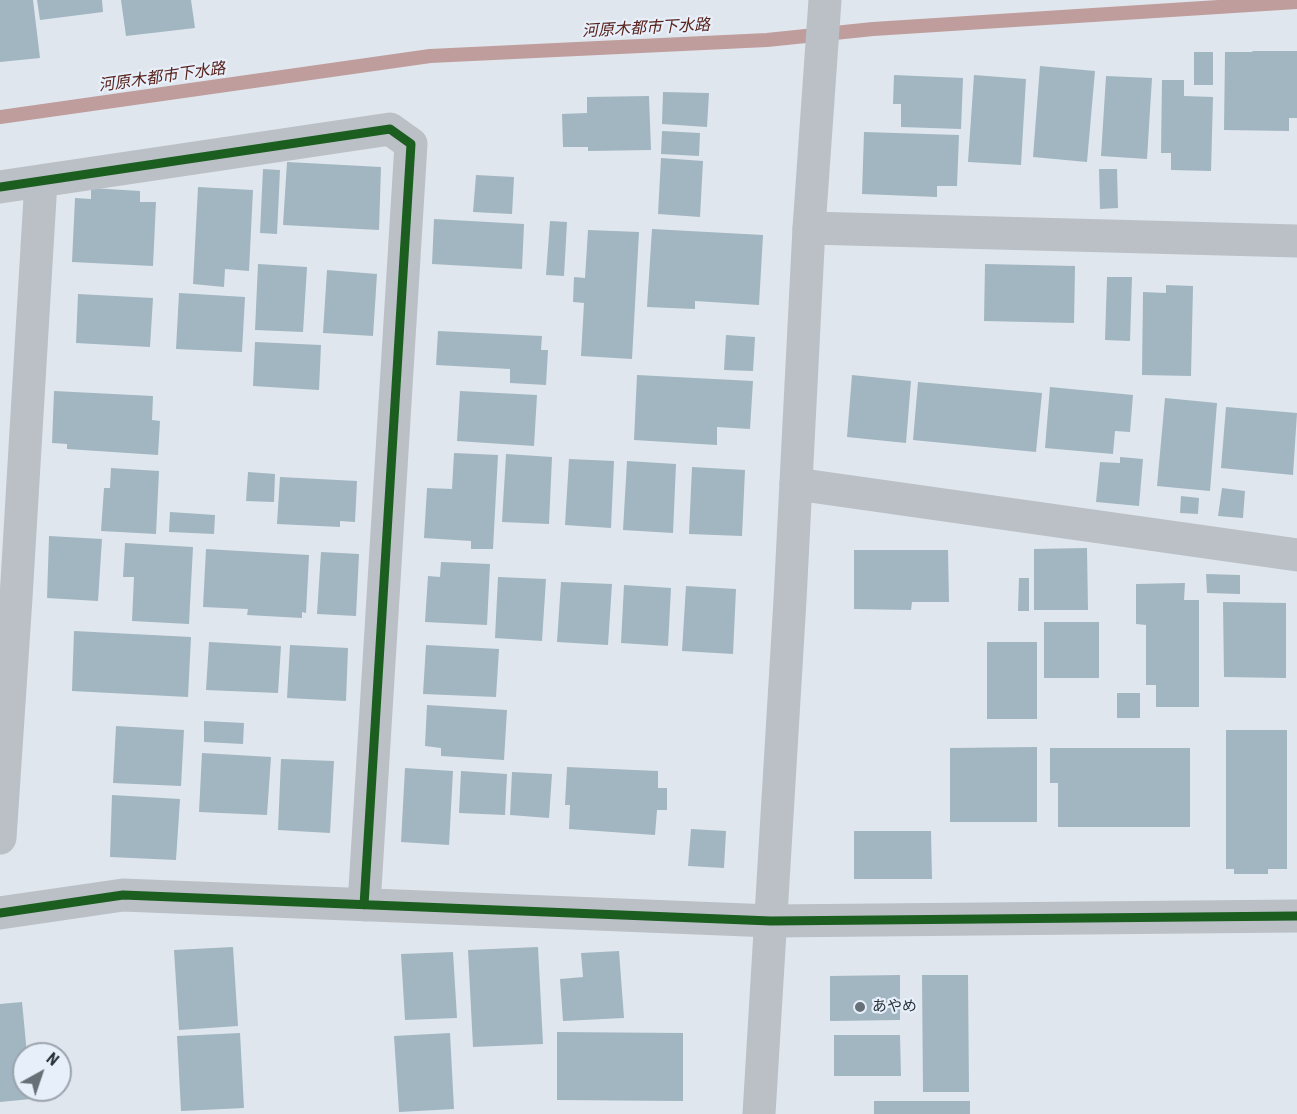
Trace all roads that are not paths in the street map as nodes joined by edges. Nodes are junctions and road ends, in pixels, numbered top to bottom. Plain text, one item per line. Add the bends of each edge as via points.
1 (825, 0) edge
2 (41, 182) junction
3 (0, 187) edge
4 (809, 228) junction
5 (1297, 241) edge
6 (796, 484) junction
7 (1297, 555) edge
8 (8, 598) edge
9 (0, 838) edge
10 (364, 904) junction
11 (0, 913) edge
12 (1297, 916) edge
13 (771, 921) junction
14 (759, 1114) edge

1 - 4 street
2 - 3 street
2 - 8 street
2 - 10 street via 390,129 411,144
4 - 5 street
4 - 6 street
6 - 7 street
6 - 13 street
8 - 9 street
10 - 11 street via 123,895
10 - 13 street
12 - 13 street
13 - 14 street

